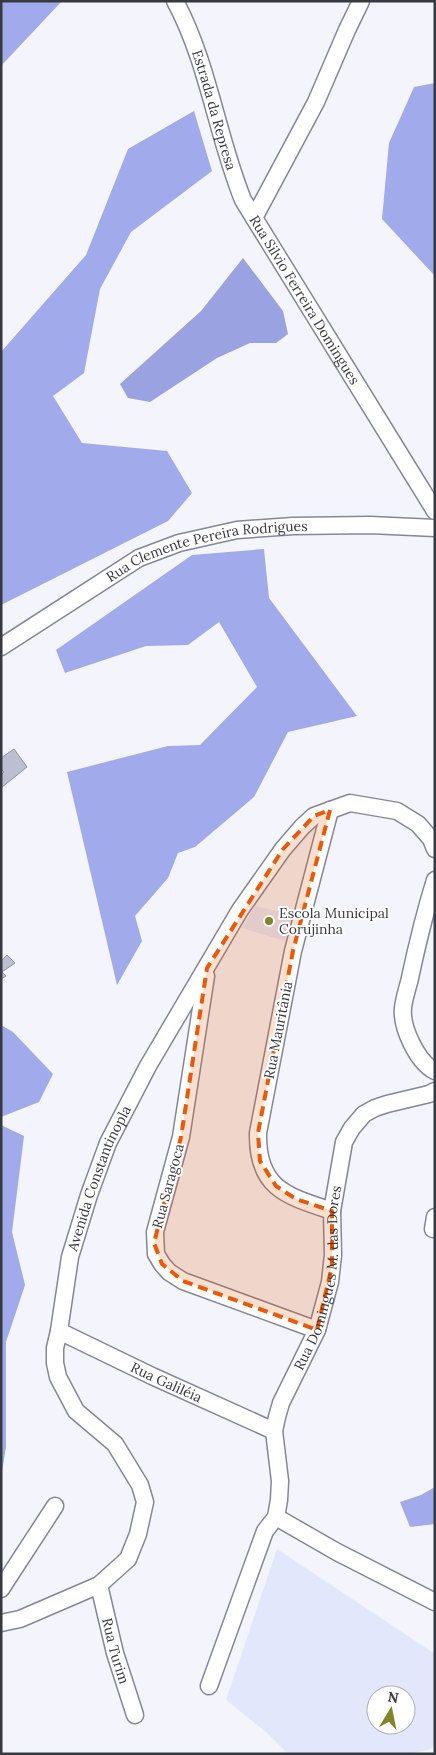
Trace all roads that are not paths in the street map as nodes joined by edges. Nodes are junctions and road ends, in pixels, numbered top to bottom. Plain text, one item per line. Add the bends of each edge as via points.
1 (175, 1) edge
2 (361, 1) edge
3 (254, 218) junction
4 (435, 511) edge
5 (435, 528) edge
6 (1, 647) edge
7 (330, 810) junction
8 (435, 848) edge
9 (435, 880) edge
10 (207, 968) junction
11 (435, 1071) edge
12 (435, 1091) edge
13 (332, 1211) junction
14 (317, 1330) junction
15 (59, 1332) junction
16 (274, 1430) junction
17 (55, 1506) dead end
18 (276, 1517) junction
19 (99, 1585) junction
20 (1, 1589) edge
21 (435, 1602) edge
22 (1, 1623) edge
23 (209, 1686) dead end
24 (135, 1715) dead end

1 - 3 street, Estrada da Represa via 199,59 231,171
2 - 3 street, Rua Silvio Ferreira Domingues via 316,102
3 - 4 street, Rua Silvio Ferreira Domingues
5 - 6 street, Rua Clemente Pereira Rodrigues via 293,526 237,530 179,543 139,558
7 - 8 street, Avenida Constantinopla via 350,803 397,811 418,824
7 - 10 street, Avenida Constantinopla via 314,816 283,849 240,910
7 - 13 street, Rua Mauritânia via 293,951 258,1133 258,1151 263,1168 276,1186 296,1199
9 - 11 street via 403,1008 405,1026 413,1046 424,1063
10 - 14 street, Rua Saragoca via 181,1137 155,1232 156,1254 169,1272 183,1281
10 - 15 street, Avenida Constantinopla via 148,1066 108,1143 70,1257
12 - 13 street, Rua Domingues M. das Dores via 364,1114 344,1142
13 - 14 street, Rua Domingues M. das Dores via 332,1266
14 - 16 street, Rua Domingues M. das Dores via 281,1403
15 - 16 street, Rua Galiléia
15 - 19 street, Avenida Constantinopla via 54,1348 62,1387 76,1411 115,1444 140,1485 145,1502 128,1559
16 - 18 street, Rua Domingues M. das Dores via 280,1481
17 - 20 street
18 - 21 street
18 - 23 street via 265,1532
19 - 22 street, Avenida Constantinopla via 20,1619
19 - 24 street, Rua Turim via 115,1653

